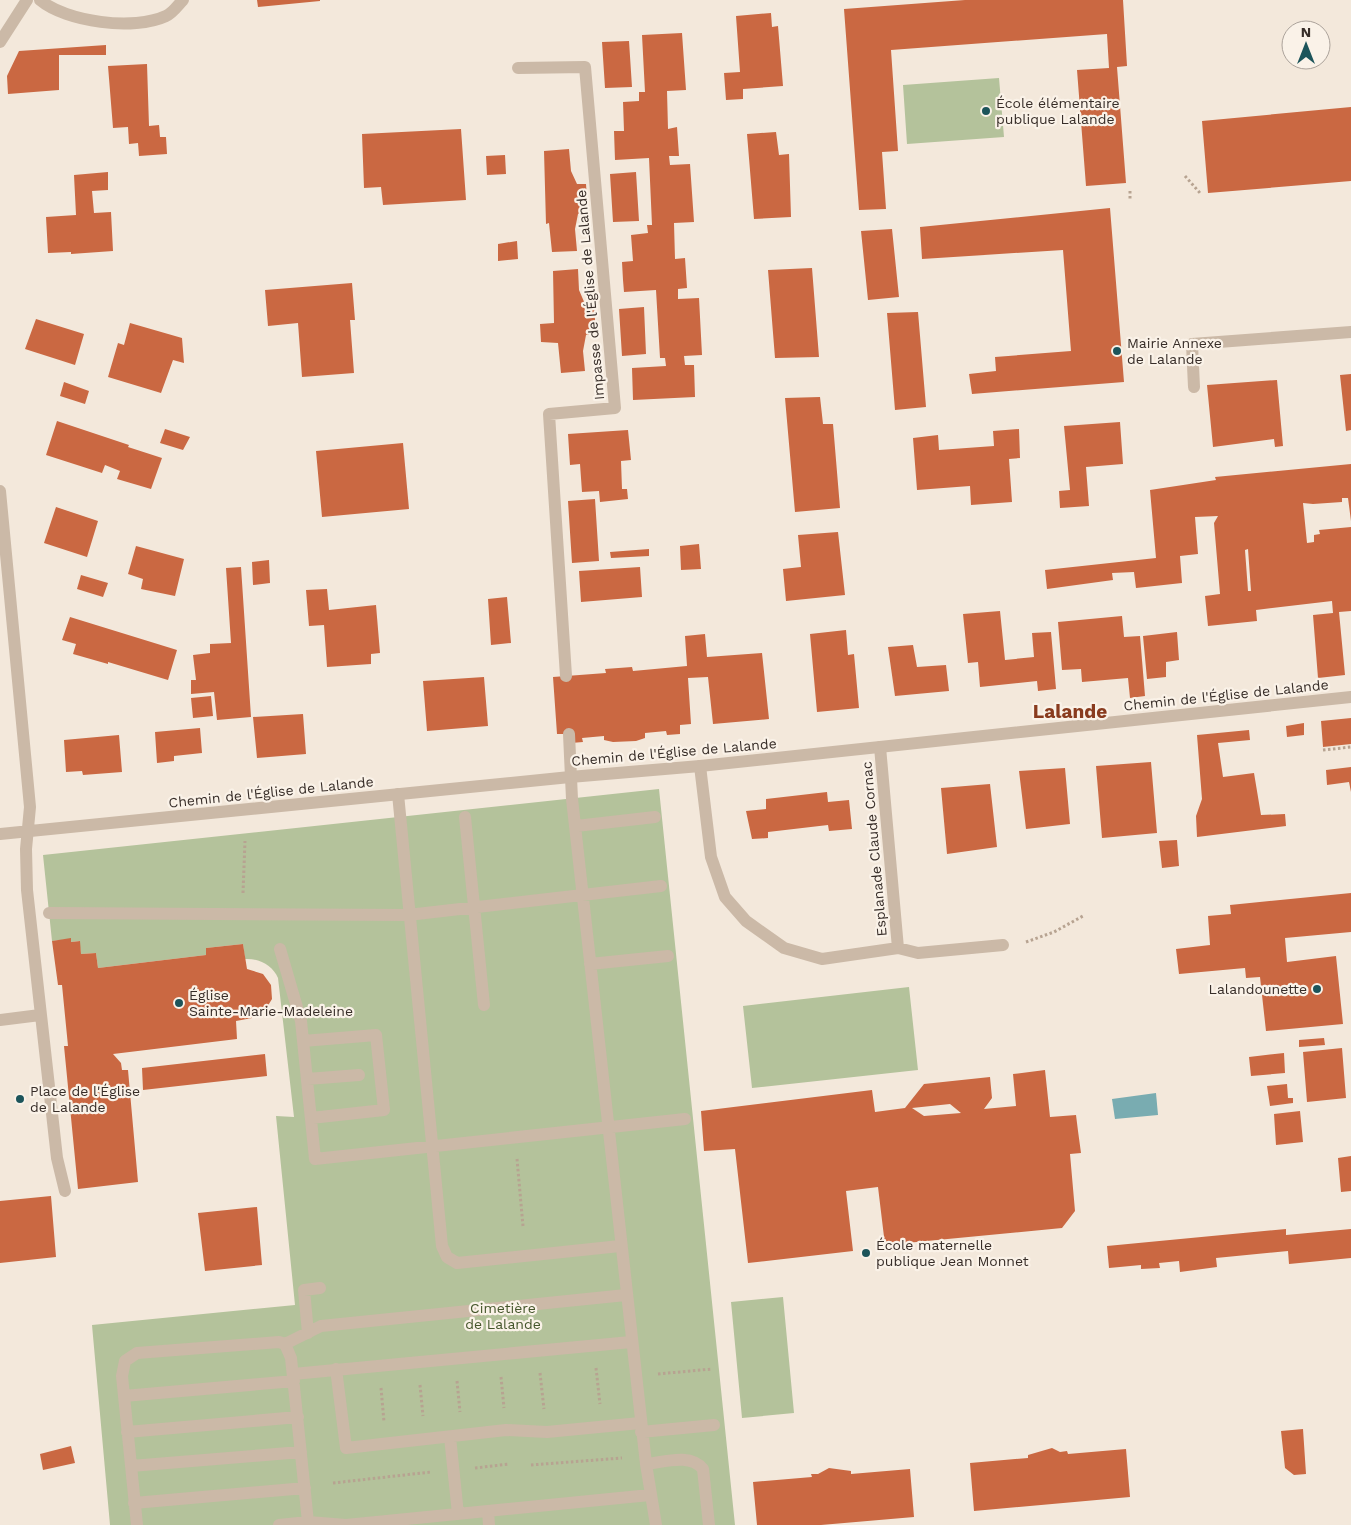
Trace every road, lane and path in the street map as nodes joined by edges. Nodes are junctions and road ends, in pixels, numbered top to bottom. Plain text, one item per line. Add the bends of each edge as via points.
1 (27, 0) edge
2 (40, 0) edge
3 (183, 0) edge
4 (0, 42) edge
5 (518, 68) dead end
6 (1186, 176) dead end
7 (1130, 191) dead end
8 (1200, 193) dead end
9 (1130, 199) dead end
10 (1351, 332) edge
11 (1194, 387) dead end
12 (0, 491) edge
13 (566, 676) dead end
14 (1351, 698) edge
15 (569, 734) dead end
16 (880, 747) junction
17 (1351, 747) edge
18 (1323, 750) dead end
19 (700, 766) junction
20 (570, 777) junction
21 (398, 794) junction
22 (465, 817) dead end
23 (655, 817) dead end
24 (576, 826) junction
25 (28, 831) junction
26 (0, 834) edge
27 (245, 841) dead end
28 (661, 886) dead end
29 (584, 895) junction
30 (474, 907) junction
31 (49, 912) dead end
32 (243, 914) junction
33 (408, 915) junction
34 (1083, 916) dead end
35 (1003, 945) joint
36 (898, 948) junction
37 (280, 949) dead end
38 (668, 956) dead end
39 (590, 964) junction
40 (484, 1005) dead end
41 (40, 1015) junction
42 (0, 1020) edge
43 (303, 1042) junction
44 (358, 1075) dead end
45 (307, 1080) junction
46 (311, 1118) junction
47 (685, 1119) dead end
48 (607, 1129) junction
49 (514, 1138) junction
50 (431, 1146) junction
51 (65, 1191) dead end
52 (523, 1226) dead end
53 (620, 1246) junction
54 (320, 1288) dead end
55 (626, 1295) junction
56 (308, 1333) junction
57 (631, 1342) junction
58 (285, 1344) junction
59 (594, 1345) junction
60 (537, 1350) junction
61 (498, 1354) junction
62 (454, 1358) junction
63 (418, 1362) junction
64 (378, 1365) junction
65 (336, 1369) junction
66 (712, 1369) dead end
67 (635, 1375) junction
68 (294, 1378) junction
69 (124, 1396) junction
70 (298, 1417) junction
71 (714, 1425) dead end
72 (603, 1426) junction
73 (641, 1427) junction
74 (506, 1430) junction
75 (127, 1432) junction
76 (547, 1432) junction
77 (456, 1436) junction
78 (426, 1440) junction
79 (386, 1444) junction
80 (301, 1452) junction
81 (646, 1460) junction
82 (509, 1464) dead end
83 (531, 1465) dead end
84 (131, 1466) junction
85 (453, 1470) junction
86 (333, 1483) dead end
87 (304, 1488) junction
88 (650, 1495) junction
89 (134, 1503) junction
90 (488, 1511) junction
91 (458, 1514) junction
92 (308, 1522) junction
93 (137, 1525) edge
94 (279, 1525) edge
95 (489, 1525) edge
96 (656, 1525) edge
97 (709, 1525) edge

1 - 4 street
2 - 3 street via 48,7 107,24 136,24 168,16
5 - 13 street, Impasse de l'Église de Lalande via 585,67 615,408 549,414
6 - 8 path
7 - 9 path
10 - 11 street via 1192,344
12 - 25 street via 30,807
14 - 16 street, Chemin de l'Église de Lalande
15 - 20 street
16 - 19 street, Chemin de l'Église de Lalande
16 - 36 street, Esplanade Claude Cornac
17 - 18 path
19 - 20 street, Chemin de l'Église de Lalande
19 - 36 street, Esplanade Claude Cornac via 711,857 725,897 746,920 784,948 822,958
20 - 21 street, Chemin de l'Église de Lalande
20 - 24 street
21 - 25 street, Chemin de l'Église de Lalande
21 - 33 street
22 - 30 street
23 - 24 street
24 - 29 street
25 - 26 street, Chemin de l'Église de Lalande
25 - 41 street via 27,890
27 - 32 path
28 - 29 street
29 - 30 street
29 - 39 street
30 - 33 street
30 - 40 street
31 - 32 street
32 - 33 street
33 - 50 street
34 - 35 path via 1033,941
35 - 36 street, Esplanade Claude Cornac via 918,953
37 - 43 street via 301,1021
38 - 39 street
39 - 48 street
41 - 42 street
41 - 51 street via 57,1158
43 - 45 street
43 - 46 street via 376,1034 384,1110
44 - 45 street
45 - 46 street
46 - 50 street via 315,1159
47 - 48 street
48 - 49 street
48 - 53 street
49 - 50 street
49 - 52 path
50 - 53 street via 442,1246 452,1260
53 - 55 street
54 - 56 street via 304,1290
55 - 56 street via 321,1326
55 - 57 street
56 - 58 street
57 - 59 street
57 - 67 street
58 - 68 street
58 - 69 street via 270,1342 137,1354 125,1361
59 - 60 street
59 - 72 path
60 - 61 street
60 - 76 path
61 - 62 street
61 - 74 path
62 - 63 street
62 - 77 path
63 - 64 street
63 - 78 path
64 - 65 street
64 - 79 path
65 - 68 street
65 - 79 street via 346,1448
66 - 67 path
67 - 73 street
68 - 69 street
68 - 70 street
69 - 75 street
70 - 75 street
70 - 80 street
71 - 73 street
72 - 73 street
72 - 76 street
73 - 81 street
74 - 76 street
74 - 77 street
75 - 84 street
77 - 78 street
77 - 85 street
78 - 79 street
80 - 84 street
80 - 87 street
81 - 83 path
81 - 88 street
81 - 97 street via 690,1459 698,1462 703,1468
82 - 85 path
84 - 89 street
85 - 86 path
85 - 91 street
87 - 89 street
87 - 92 street
88 - 90 street
88 - 96 street
89 - 93 street
90 - 91 street
90 - 95 street
91 - 92 street via 346,1525
92 - 94 street

